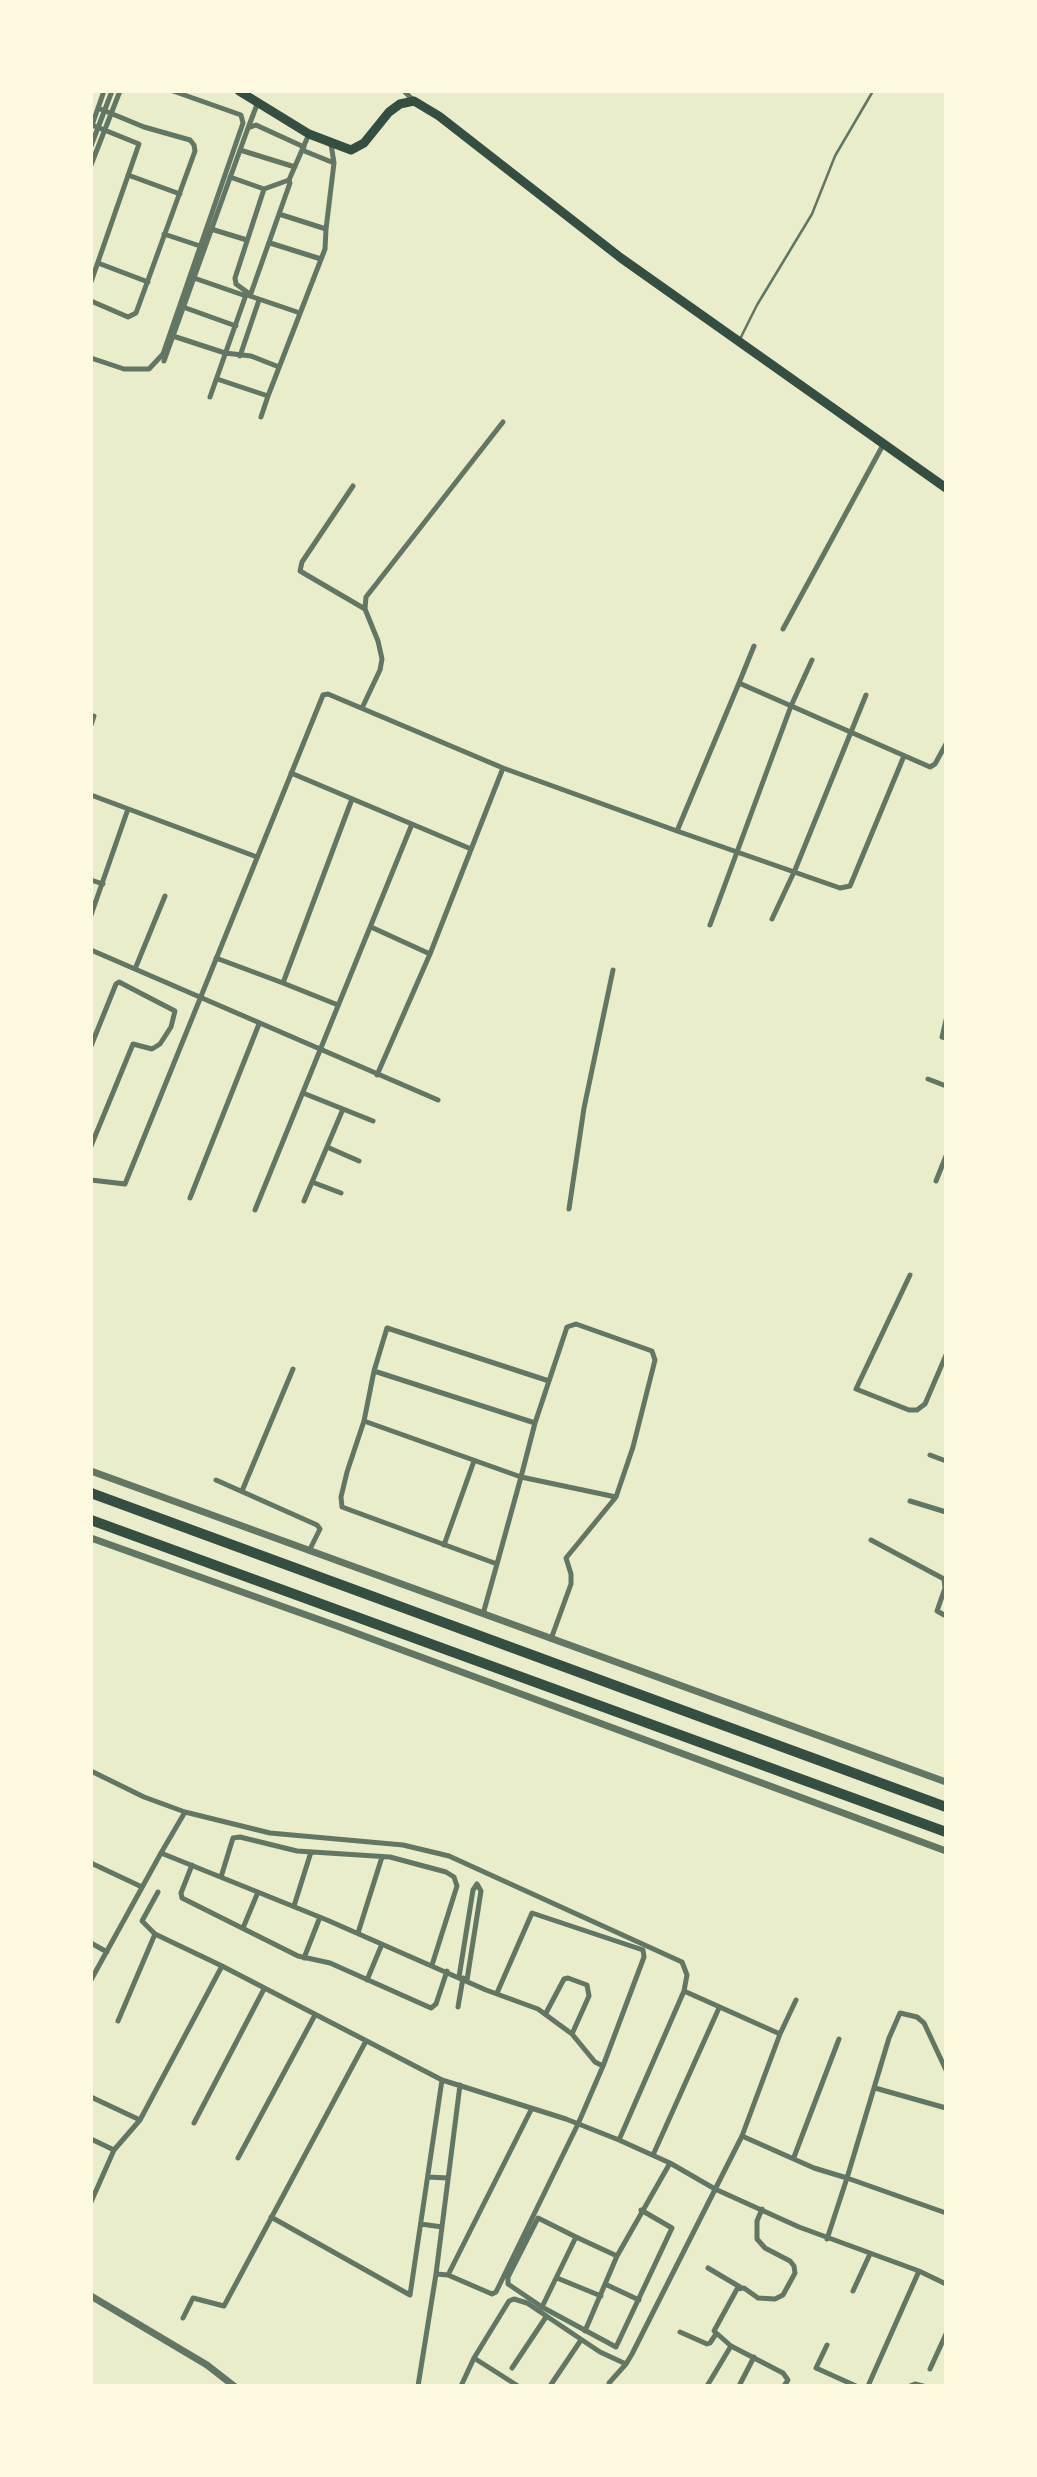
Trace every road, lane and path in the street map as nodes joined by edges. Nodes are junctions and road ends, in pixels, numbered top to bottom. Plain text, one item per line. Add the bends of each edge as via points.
1 (104, 91) edge
2 (112, 91) edge
3 (120, 91) edge
4 (173, 91) edge
5 (239, 91) edge
6 (404, 91) edge
7 (873, 91) edge
8 (414, 101) junction
9 (258, 102) junction
10 (104, 111) junction
11 (96, 127) edge
12 (248, 128) junction
13 (309, 134) junction
14 (331, 144) junction
15 (91, 146) edge
16 (303, 148) junction
17 (240, 150) junction
18 (334, 163) junction
19 (91, 165) edge
20 (295, 167) junction
21 (128, 175) junction
22 (230, 177) junction
23 (289, 180) junction
24 (264, 189) junction
25 (180, 194) junction
26 (279, 214) junction
27 (211, 229) junction
28 (326, 229) junction
29 (164, 234) junction
30 (247, 240) junction
31 (270, 243) junction
32 (200, 246) junction
33 (321, 259) junction
34 (98, 262) junction
35 (194, 278) junction
36 (91, 282) edge
37 (148, 282) junction
38 (246, 296) junction
39 (259, 300) junction
40 (91, 301) edge
41 (183, 307) junction
42 (300, 313) junction
43 (236, 326) junction
44 (173, 336) junction
45 (738, 342) junction
46 (225, 353) junction
47 (240, 356) junction
48 (91, 358) edge
49 (164, 361) dead end
50 (279, 367) junction
51 (217, 379) junction
52 (268, 396) junction
53 (210, 397) dead end
54 (261, 417) dead end
55 (503, 422) dead end
56 (883, 445) junction
57 (353, 486) dead end
58 (946, 488) edge
59 (365, 610) junction
60 (783, 629) dead end
61 (754, 646) dead end
62 (811, 660) dead end
63 (740, 683) junction
64 (866, 695) dead end
65 (791, 706) junction
66 (362, 708) junction
67 (94, 716) dead end
68 (91, 724) edge
69 (852, 731) junction
70 (946, 744) edge
71 (904, 756) junction
72 (503, 768) junction
73 (290, 773) junction
74 (91, 795) edge
75 (352, 799) junction
76 (128, 808) junction
77 (411, 824) junction
78 (677, 831) junction
79 (471, 849) junction
80 (737, 853) junction
81 (257, 857) junction
82 (795, 870) junction
83 (91, 880) edge
84 (103, 884) junction
85 (165, 896) dead end
86 (91, 915) edge
87 (772, 919) dead end
88 (710, 925) dead end
89 (370, 927) junction
90 (91, 950) edge
91 (429, 954) junction
92 (216, 958) junction
93 (135, 969) junction
94 (613, 970) dead end
95 (283, 983) junction
96 (200, 997) junction
97 (338, 1006) junction
98 (174, 1016) junction
99 (946, 1020) edge
100 (191, 1022) junction
101 (259, 1024) junction
102 (946, 1038) edge
103 (91, 1046) edge
104 (320, 1050) junction
105 (377, 1075) junction
106 (928, 1079) dead end
107 (946, 1086) edge
108 (303, 1093) junction
109 (438, 1100) dead end
110 (343, 1110) junction
111 (373, 1121) dead end
112 (91, 1146) edge
113 (327, 1147) junction
114 (946, 1156) edge
115 (359, 1161) dead end
116 (91, 1180) edge
117 (936, 1181) dead end
118 (312, 1182) junction
119 (341, 1193) dead end
120 (190, 1198) dead end
121 (304, 1201) dead end
122 (569, 1209) dead end
123 (255, 1210) dead end
124 (910, 1275) dead end
125 (946, 1355) edge
126 (293, 1369) dead end
127 (374, 1371) junction
128 (549, 1381) junction
129 (364, 1421) junction
130 (536, 1423) junction
131 (930, 1455) dead end
132 (474, 1461) junction
133 (946, 1461) edge
134 (91, 1471) edge
135 (521, 1477) junction
136 (216, 1480) dead end
137 (242, 1491) junction
138 (91, 1493) edge
139 (616, 1497) junction
140 (910, 1501) dead end
141 (946, 1512) edge
142 (91, 1520) edge
143 (91, 1538) edge
144 (871, 1540) dead end
145 (444, 1545) junction
146 (309, 1551) junction
147 (497, 1563) junction
148 (482, 1614) junction
149 (946, 1616) edge
150 (551, 1639) junction
151 (91, 1771) edge
152 (946, 1782) edge
153 (946, 1807) edge
154 (185, 1812) junction
155 (946, 1832) edge
156 (946, 1851) edge
157 (311, 1852) junction
158 (161, 1853) junction
159 (382, 1857) junction
160 (91, 1863) edge
161 (192, 1865) junction
162 (480, 1870) junction
163 (221, 1877) junction
164 (142, 1887) junction
165 (158, 1892) dead end
166 (258, 1892) junction
167 (294, 1906) junction
168 (320, 1917) junction
169 (243, 1928) junction
170 (358, 1933) junction
171 (155, 1934) junction
172 (91, 1943) edge
173 (383, 1944) junction
174 (107, 1952) junction
175 (303, 1958) junction
176 (432, 1965) junction
177 (222, 1966) junction
178 (447, 1971) junction
179 (463, 1979) junction
180 (91, 1980) edge
181 (367, 1980) junction
182 (264, 1989) junction
183 (684, 1990) junction
184 (497, 1993) junction
185 (796, 2000) dead end
186 (458, 2007) dead end
187 (719, 2008) junction
188 (546, 2013) junction
189 (315, 2015) junction
190 (118, 2021) dead end
191 (572, 2034) junction
192 (780, 2034) junction
193 (839, 2039) dead end
194 (366, 2041) junction
195 (603, 2066) junction
196 (946, 2070) edge
197 (442, 2080) junction
198 (460, 2085) junction
199 (875, 2088) junction
200 (91, 2098) edge
201 (532, 2108) junction
202 (946, 2108) edge
203 (140, 2120) junction
204 (194, 2123) dead end
205 (578, 2124) junction
206 (742, 2136) junction
207 (91, 2139) edge
208 (619, 2140) junction
209 (114, 2150) junction
210 (653, 2155) junction
211 (793, 2157) junction
212 (238, 2158) dead end
213 (670, 2164) junction
214 (428, 2177) junction
215 (448, 2178) junction
216 (847, 2178) junction
217 (91, 2182) edge
218 (99, 2186) junction
219 (715, 2189) junction
220 (91, 2202) edge
221 (762, 2209) junction
222 (641, 2210) junction
223 (946, 2213) edge
224 (271, 2217) junction
225 (421, 2224) junction
226 (442, 2227) junction
227 (576, 2236) junction
228 (827, 2239) junction
229 (870, 2254) junction
230 (617, 2256) junction
231 (708, 2267) dead end
232 (919, 2271) junction
233 (436, 2274) junction
234 (448, 2275) junction
235 (557, 2278) junction
236 (605, 2284) junction
237 (946, 2284) edge
238 (740, 2287) junction
239 (853, 2291) dead end
240 (91, 2296) edge
241 (601, 2296) junction
242 (639, 2300) junction
243 (542, 2306) junction
244 (546, 2317) junction
245 (183, 2318) dead end
246 (585, 2331) junction
247 (680, 2332) dead end
248 (716, 2334) junction
249 (946, 2334) edge
250 (581, 2340) junction
251 (944, 2343) edge
252 (827, 2345) dead end
253 (731, 2346) junction
254 (754, 2357) junction
255 (474, 2358) junction
256 (626, 2364) junction
257 (512, 2368) dead end
258 (930, 2370) dead end
259 (609, 2383) dead end
260 (234, 2386) edge
261 (418, 2386) edge
262 (461, 2386) edge
263 (518, 2386) edge
264 (550, 2386) edge
265 (707, 2386) edge
266 (739, 2386) edge
267 (784, 2386) edge
268 (856, 2386) edge
269 (868, 2386) edge
270 (910, 2386) edge
271 (923, 2386) edge

1 - 10 street
2 - 10 street
3 - 10 street
4 - 32 street via 244,120
5 - 9 main road
6 - 8 street
7 - 45 lane via 835,156 812,214
8 - 14 main road via 389,112 356,148
8 - 45 main road
9 - 12 street
9 - 13 main road
10 - 11 street
10 - 11 street
10 - 25 street via 192,142 195,151
11 - 15 street
11 - 19 street
11 - 21 street via 139,144
12 - 16 street via 256,125
12 - 17 street
13 - 14 main road
13 - 16 street
14 - 18 street
16 - 18 street
16 - 20 street
17 - 20 street
17 - 22 street
18 - 28 street
20 - 23 street
21 - 25 street
21 - 34 street
22 - 24 street
22 - 27 street
23 - 24 street
23 - 26 street
24 - 30 street
25 - 29 street
26 - 28 street
26 - 31 street
27 - 30 street
27 - 35 street
28 - 33 street
29 - 32 street
29 - 37 street
30 - 38 street via 235,278
31 - 33 street
31 - 39 street via 250,296
32 - 48 street via 157,362 149,369 124,369
33 - 42 street
34 - 36 street
34 - 37 street
35 - 38 street
35 - 41 street
37 - 40 street via 132,316
38 - 43 street
39 - 42 street
39 - 47 street
41 - 43 street
41 - 44 street
42 - 50 street
43 - 46 street
44 - 46 street
44 - 49 street
45 - 56 main road
46 - 47 street
46 - 51 street
47 - 50 street
50 - 52 street
51 - 52 street
51 - 53 street
52 - 54 street
55 - 59 street via 366,597
56 - 58 main road
56 - 60 street
57 - 59 street via 300,571
59 - 66 street via 382,659
61 - 63 street
62 - 65 street
63 - 65 street
63 - 78 street
64 - 69 street
65 - 69 street
65 - 80 street
66 - 72 street
66 - 73 street via 323,695
67 - 68 street
69 - 71 street
69 - 82 street
70 - 71 street via 930,767
71 - 82 street via 850,886 841,888
72 - 78 street
72 - 79 street
73 - 75 street
73 - 81 street
74 - 76 street
75 - 77 street
75 - 95 street
76 - 81 street
76 - 84 street
77 - 79 street
77 - 89 street
78 - 80 street
79 - 91 street
80 - 82 street
80 - 88 street
81 - 92 street
82 - 87 street
83 - 84 street
84 - 86 street
85 - 93 street
89 - 91 street
89 - 97 street
90 - 93 street
91 - 105 street
92 - 95 street
92 - 96 street
93 - 96 street
94 - 122 street via 584,1108
95 - 97 street
96 - 100 street
96 - 101 street
97 - 104 street
98 - 100 street
98 - 103 street via 174,1010 120,982 97,1023
98 - 112 street via 160,1044 152,1049 133,1044
99 - 102 street via 942,1037
100 - 116 street via 125,1184
101 - 104 street
101 - 120 street
104 - 105 street
104 - 108 street
105 - 109 street
106 - 107 street
108 - 110 street
108 - 123 street
110 - 111 street
110 - 113 street
113 - 115 street
113 - 118 street
114 - 117 street
118 - 119 street
118 - 121 street
124 - 125 street via 856,1389 917,1410 925,1405
126 - 137 street
127 - 128 street via 387,1328
127 - 129 street
127 - 130 street
128 - 130 street
128 - 139 street via 572,1324 652,1351 655,1360
129 - 132 street
129 - 145 street via 347,1472 342,1507
130 - 135 street
131 - 133 street
132 - 135 street
132 - 145 street
134 - 146 street
135 - 139 street
135 - 147 street
136 - 137 street
137 - 146 street via 317,1525 320,1529
138 - 153 highway
139 - 150 street via 566,1559 571,1584
140 - 141 street
142 - 155 highway
143 - 156 street
144 - 149 street via 944,1579 937,1611
145 - 147 street
146 - 148 street
147 - 148 street
148 - 150 street
150 - 152 street
151 - 154 street
154 - 158 street
154 - 162 street via 270,1833 427,1849
157 - 159 street
157 - 163 street via 233,1838
157 - 167 street
158 - 161 street
158 - 164 street
159 - 170 street
159 - 176 street via 446,1872 457,1881
160 - 164 street
161 - 163 street
161 - 169 street via 182,1898
162 - 179 street via 473,1890
162 - 183 street via 682,1962 687,1975
163 - 166 street
164 - 174 street
165 - 171 street via 142,1921
166 - 167 street
166 - 169 street
167 - 168 street
168 - 170 street
168 - 175 street
169 - 175 street
170 - 173 street
171 - 177 street
171 - 190 street
172 - 174 street
173 - 176 street
173 - 181 street
174 - 180 street
175 - 181 street via 330,1963
176 - 178 street
177 - 182 street
177 - 203 street
178 - 179 street
178 - 181 street via 431,2008
179 - 184 street
179 - 186 street
182 - 189 street
182 - 204 street
183 - 187 street
183 - 208 street
184 - 188 street
184 - 195 street via 532,1913 643,1950
185 - 192 street
187 - 192 street
187 - 210 street
188 - 191 street
188 - 191 street via 564,1979 587,1985 590,1996
189 - 194 street
189 - 212 street
191 - 195 street
192 - 206 street
193 - 211 street
194 - 197 street
194 - 224 street
195 - 205 street
196 - 199 street via 924,2023 900,2013
197 - 198 street
197 - 214 street
198 - 201 street
198 - 215 street
199 - 202 street
199 - 216 street
200 - 203 street
201 - 205 street
201 - 234 street
203 - 209 street
205 - 208 street
205 - 234 street via 496,2292
206 - 211 street
206 - 219 street
207 - 209 street
208 - 210 street
209 - 218 street
210 - 213 street
211 - 216 street
213 - 219 street
213 - 222 street
214 - 215 street
214 - 225 street
215 - 226 street
216 - 223 street
216 - 228 street
217 - 218 street
218 - 220 street
219 - 221 street
219 - 256 street
221 - 228 street
221 - 238 street via 757,2239 790,2261 794,2273 783,2295 775,2299 758,2298
222 - 230 street
222 - 242 street via 673,2228
224 - 225 street via 410,2295
224 - 245 street via 224,2306 193,2298
225 - 226 street
226 - 233 street
227 - 230 street
227 - 235 street
227 - 243 street via 538,2218 508,2277 508,2284
228 - 229 street
229 - 232 street
229 - 239 street
230 - 236 street
231 - 238 street
232 - 237 street
232 - 269 street
233 - 234 street
233 - 261 street
235 - 241 street
235 - 243 street
236 - 241 street
236 - 242 street
238 - 248 street
240 - 260 street
241 - 246 street
242 - 246 street via 616,2347
243 - 246 street
244 - 250 street
244 - 255 street via 518,2300 509,2301
244 - 257 street
247 - 248 street via 707,2344
248 - 253 street
249 - 251 street
250 - 256 street
250 - 264 street
251 - 258 street
252 - 268 street via 816,2368
253 - 254 street
253 - 265 street
254 - 266 street
254 - 267 street via 787,2377
255 - 262 street
255 - 263 street
256 - 259 street
270 - 271 street

